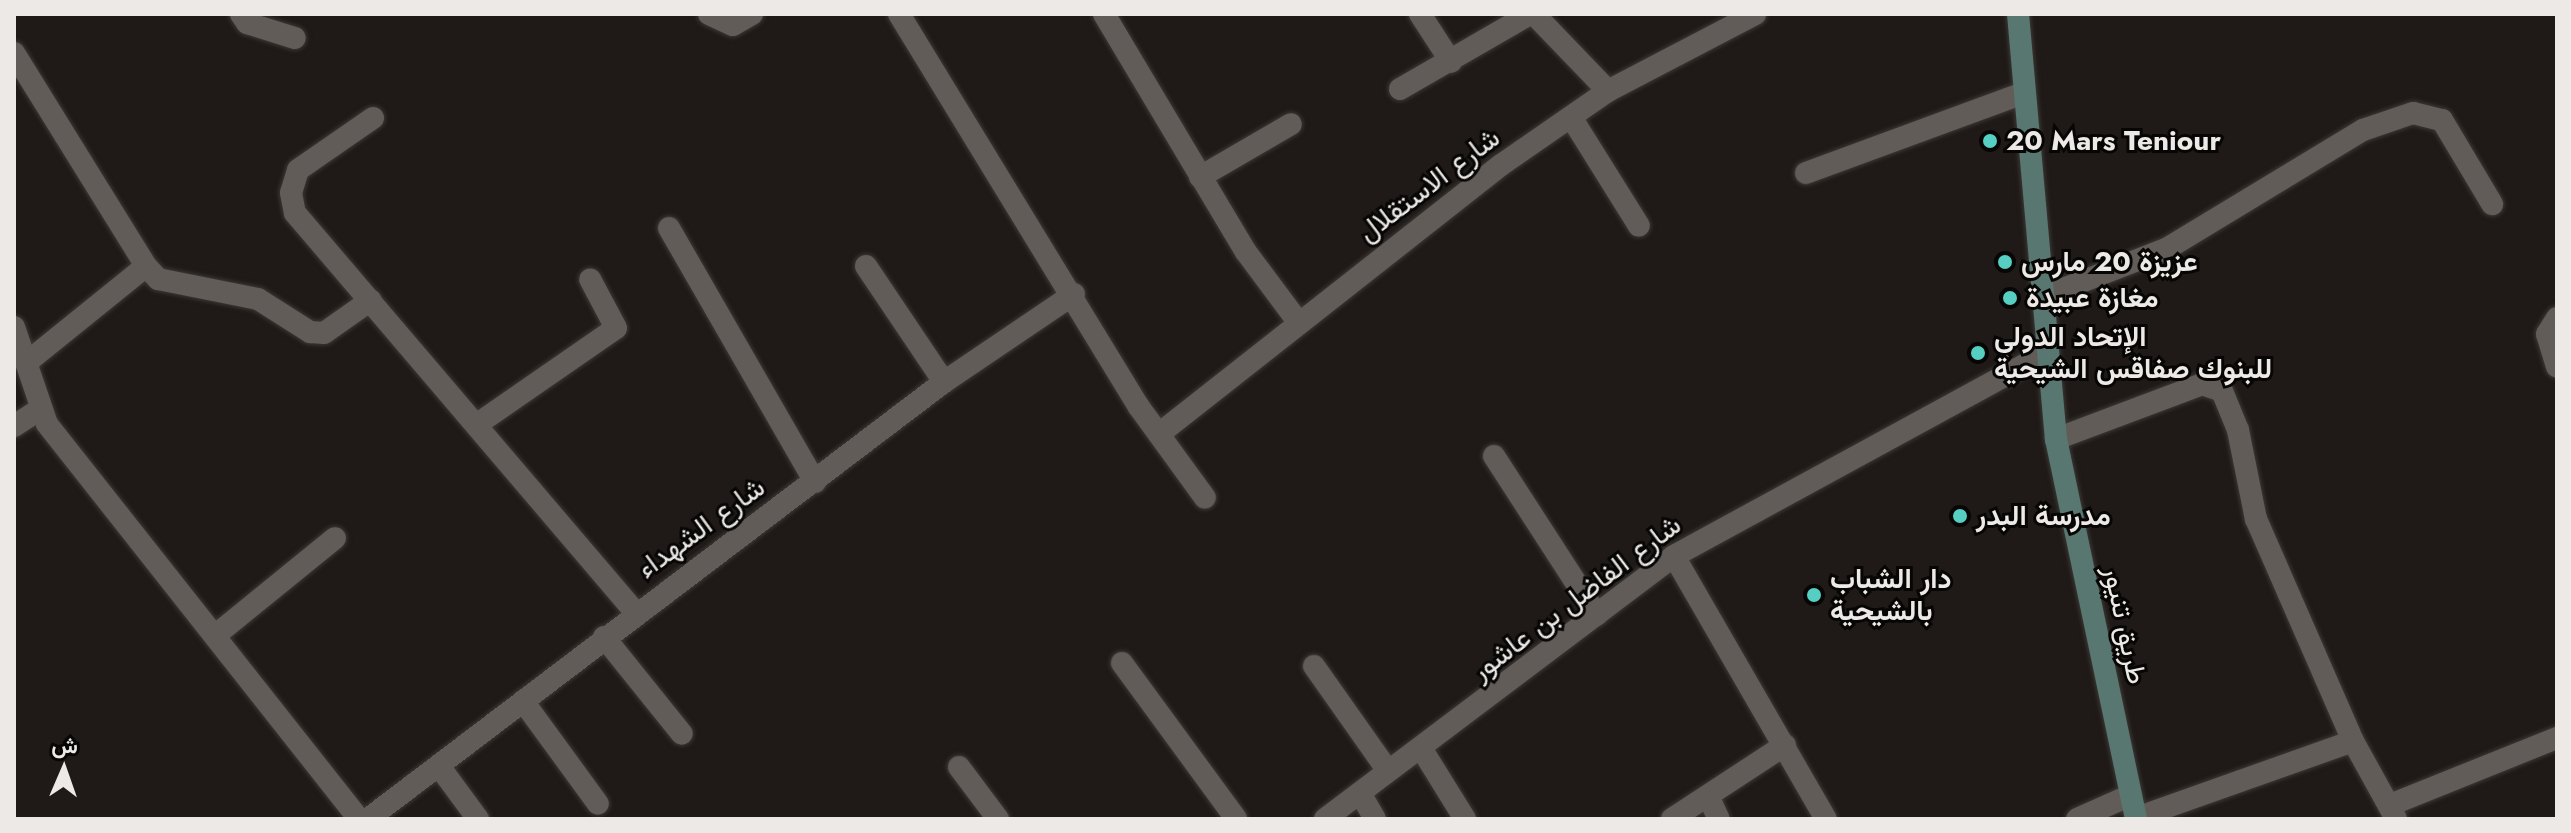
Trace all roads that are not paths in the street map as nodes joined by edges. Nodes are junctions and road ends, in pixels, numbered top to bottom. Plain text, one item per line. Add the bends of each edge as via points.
1 (241, 14) edge
2 (709, 14) edge
3 (752, 14) edge
4 (899, 14) edge
5 (1104, 14) edge
6 (1420, 14) edge
7 (1532, 14) edge
8 (1755, 14) edge
9 (2020, 14) edge
10 (295, 38) dead end
11 (14, 53) edge
12 (1451, 62) junction
13 (1400, 89) dead end
14 (1608, 91) junction
15 (2024, 93) junction
16 (1571, 117) junction
17 (373, 118) dead end
18 (1291, 124) dead end
19 (1806, 173) dead end
20 (1200, 177) junction
21 (2492, 204) dead end
22 (1639, 226) dead end
23 (669, 228) dead end
24 (146, 266) junction
25 (866, 266) dead end
26 (590, 279) dead end
27 (1074, 294) junction
28 (2040, 298) junction
29 (371, 300) junction
30 (2557, 318) edge
31 (1299, 323) junction
32 (14, 327) edge
33 (2045, 354) junction
34 (26, 363) junction
35 (2557, 366) edge
36 (944, 382) junction
37 (39, 410) junction
38 (476, 425) junction
39 (14, 426) edge
40 (1159, 434) junction
41 (2056, 439) junction
42 (1494, 456) dead end
43 (815, 482) junction
44 (1205, 498) dead end
45 (335, 538) dead end
46 (1674, 556) junction
47 (636, 613) junction
48 (1597, 615) junction
49 (217, 634) junction
50 (604, 637) junction
51 (1122, 663) dead end
52 (1314, 666) dead end
53 (523, 701) junction
54 (682, 734) dead end
55 (2557, 738) edge
56 (2353, 741) junction
57 (1785, 745) junction
58 (1421, 748) junction
59 (439, 766) junction
60 (959, 767) dead end
61 (1388, 771) junction
62 (1360, 793) junction
63 (2131, 795) junction
64 (1709, 798) junction
65 (598, 804) dead end
66 (2393, 812) edge
67 (2136, 818) edge
68 (359, 819) edge
69 (368, 819) edge
70 (478, 819) edge
71 (998, 819) edge
72 (1236, 819) edge
73 (1325, 819) edge
74 (1375, 819) edge
75 (1465, 819) edge
76 (1672, 819) edge
77 (1719, 819) edge
78 (1826, 819) edge
79 (2077, 819) edge

1 - 10 street via 247,23
2 - 3 street via 733,25
4 - 27 street
5 - 20 street
6 - 12 street
7 - 12 street
7 - 14 street
8 - 14 street, شارع الاستقلال
9 - 15 main road, طريق تنيور
11 - 24 street
12 - 13 street
14 - 16 street, شارع الاستقلال
15 - 19 street
15 - 28 main road, طريق تنيور
16 - 22 street
16 - 31 street, شارع الاستقلال
17 - 29 street via 298,170 291,193 295,213
18 - 20 street
20 - 31 street
21 - 28 street via 2442,120 2413,113 2363,130 2168,248
23 - 43 street
24 - 29 street via 158,279 258,299 310,332 324,333
24 - 34 street
25 - 36 street
26 - 38 street via 616,328
27 - 36 street, شارع الشهداء
27 - 40 street
28 - 33 main road, طريق تنيور
29 - 38 street
30 - 35 street via 2547,334
31 - 40 street, شارع الاستقلال
32 - 34 street
33 - 41 main road, طريق تنيور
33 - 46 street, شارع الفاضل بن عاشور
34 - 37 street
36 - 43 street, شارع الشهداء
37 - 39 street
37 - 49 street
38 - 47 street
40 - 44 street
41 - 56 street via 2202,384 2222,391 2238,430 2256,519
41 - 63 main road, طريق تنيور
42 - 48 street
43 - 47 street, شارع الشهداء
45 - 49 street
46 - 48 street, شارع الفاضل بن عاشور
46 - 57 street
47 - 50 street, شارع الشهداء
48 - 58 street, شارع الفاضل بن عاشور
49 - 68 street
50 - 53 street, شارع الشهداء
50 - 54 street
51 - 72 street
52 - 61 street
53 - 59 street, شارع الشهداء
53 - 65 street
55 - 66 street
56 - 66 street
56 - 67 street
57 - 64 street
57 - 78 street
58 - 61 street, شارع الفاضل بن عاشور
58 - 75 street
59 - 69 street, شارع الشهداء
59 - 70 street
60 - 71 street
61 - 62 street, شارع الفاضل بن عاشور
62 - 73 street, شارع الفاضل بن عاشور
62 - 74 street
63 - 67 main road, طريق تنيور
63 - 79 street
64 - 76 street
64 - 77 street

